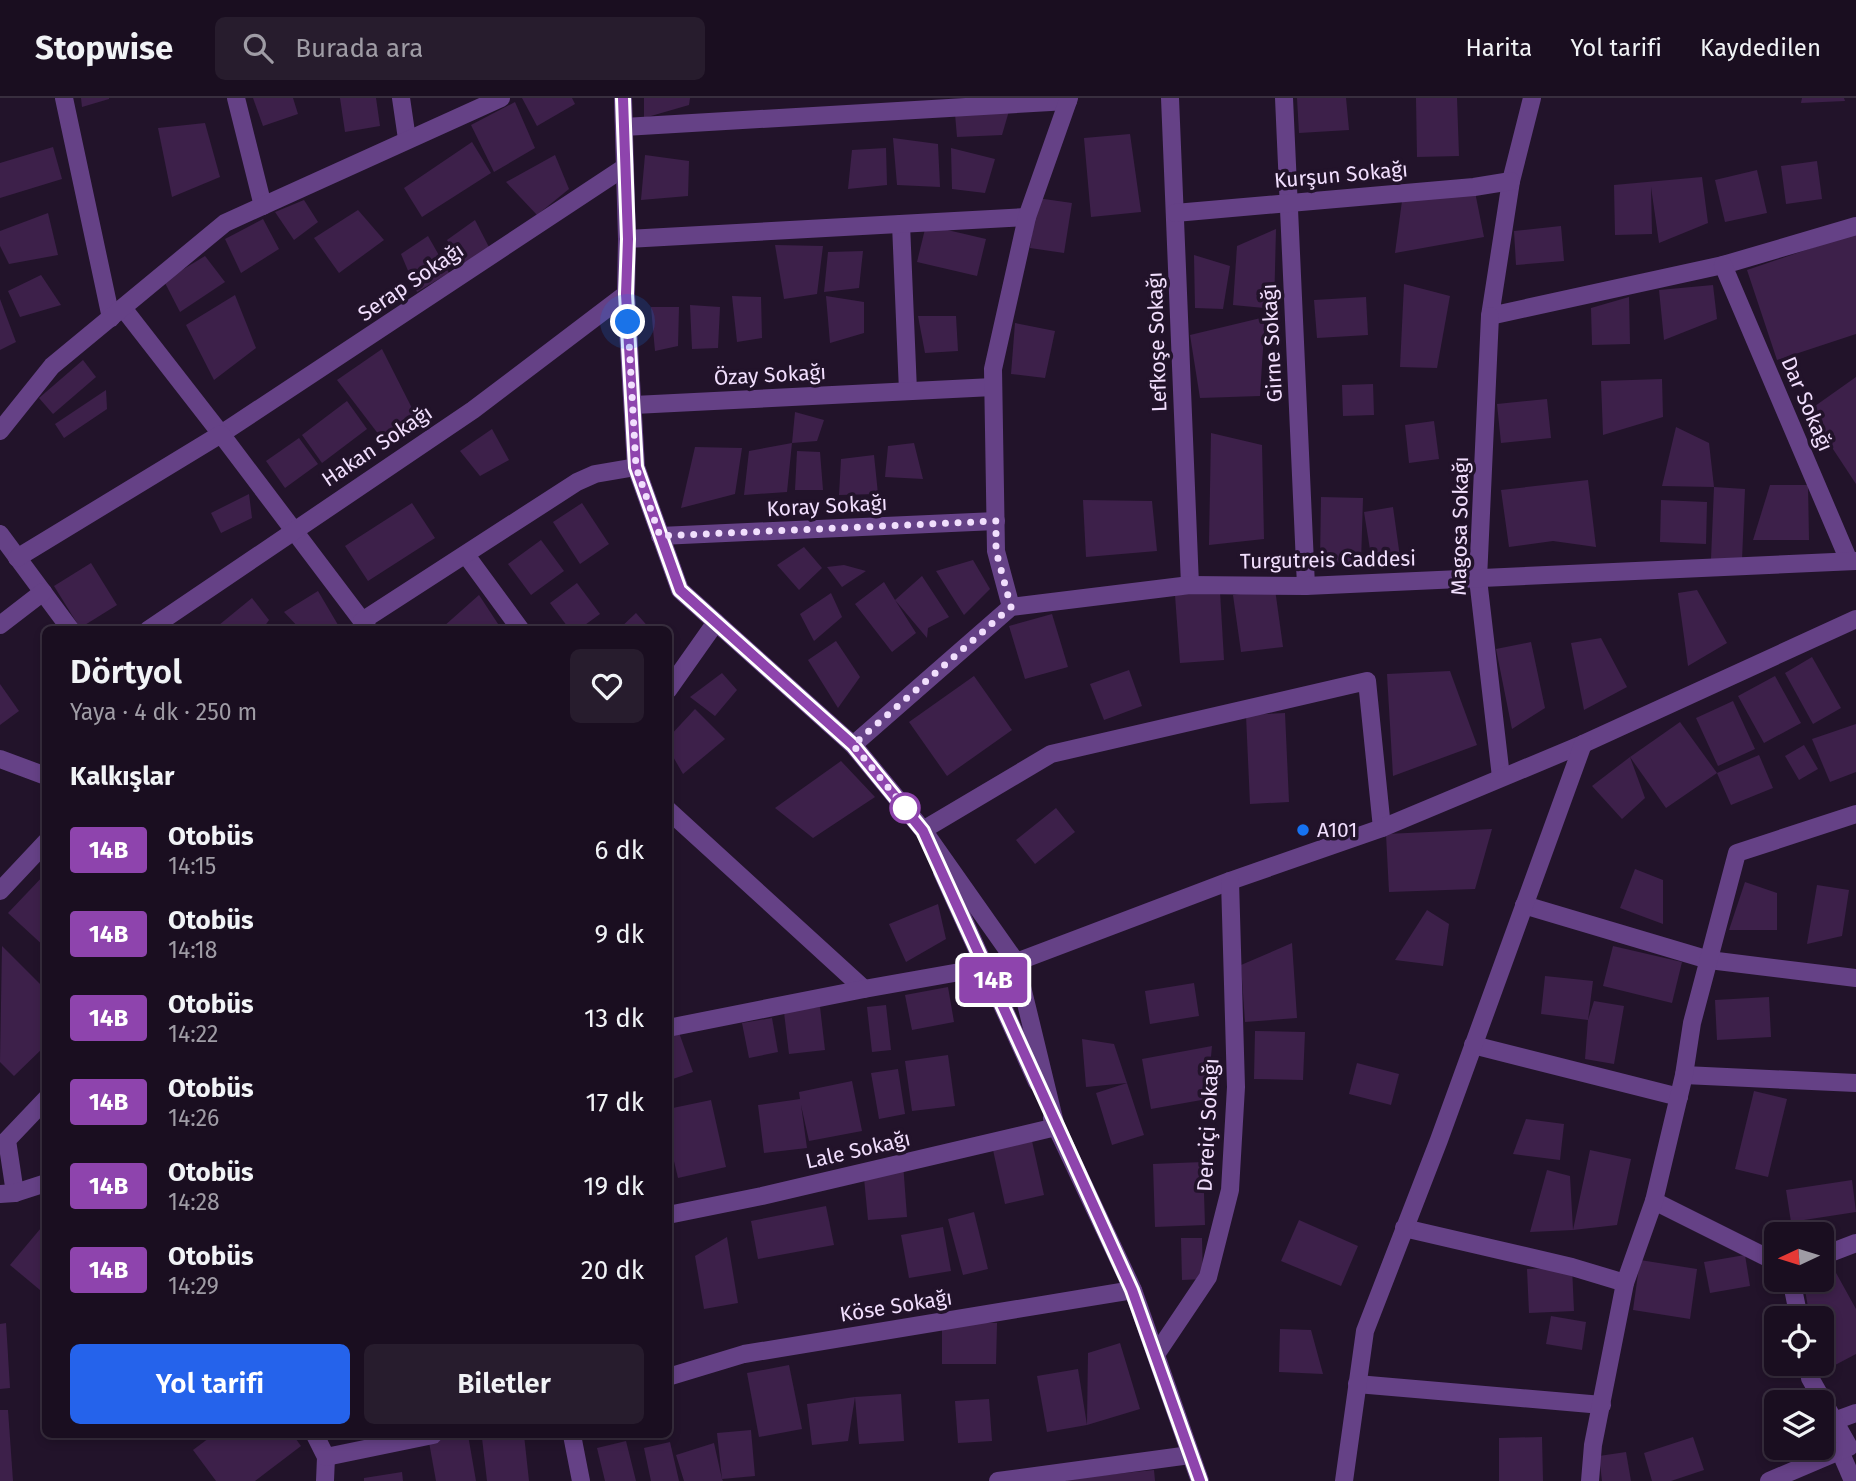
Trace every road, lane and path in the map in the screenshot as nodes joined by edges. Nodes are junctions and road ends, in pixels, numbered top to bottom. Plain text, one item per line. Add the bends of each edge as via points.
1 (64, 98) edge
2 (236, 98) edge
3 (401, 98) edge
4 (501, 98) edge
5 (623, 98) edge
6 (1170, 98) edge
7 (1284, 98) edge
8 (1532, 98) edge
9 (1068, 99) edge
10 (624, 127) junction
11 (407, 139) junction
12 (625, 167) junction
13 (1511, 181) junction
14 (1289, 202) junction
15 (263, 206) junction
16 (1175, 213) junction
17 (1027, 217) junction
18 (901, 224) junction
19 (1856, 226) edge
20 (628, 239) junction
21 (1723, 265) junction
22 (626, 294) junction
23 (117, 313) junction
24 (1490, 316) junction
25 (993, 387) junction
26 (908, 391) junction
27 (634, 405) junction
28 (0, 430) edge
29 (221, 434) junction
30 (636, 467) junction
31 (996, 521) junction
32 (295, 529) junction
33 (0, 534) edge
34 (660, 536) junction
35 (466, 555) junction
36 (17, 558) junction
37 (1852, 561) edge
38 (1478, 579) junction
39 (1190, 585) junction
40 (1306, 586) junction
41 (43, 592) junction
42 (1011, 607) junction
43 (1856, 619) edge
44 (716, 622) junction
45 (0, 625) edge
46 (68, 626) edge
47 (154, 626) edge
48 (365, 626) edge
49 (518, 626) edge
50 (672, 684) edge
51 (1583, 744) junction
52 (853, 745) junction
53 (0, 759) edge
54 (42, 775) edge
55 (1501, 777) junction
56 (672, 814) edge
57 (1856, 814) edge
58 (1382, 828) junction
59 (923, 831) junction
60 (42, 846) edge
61 (1230, 881) junction
62 (0, 891) edge
63 (1524, 905) junction
64 (1709, 960) junction
65 (1016, 962) junction
66 (987, 967) junction
67 (1856, 978) edge
68 (864, 989) junction
69 (672, 1027) edge
70 (1473, 1045) junction
71 (1684, 1075) junction
72 (1856, 1083) edge
73 (1679, 1097) junction
74 (42, 1102) edge
75 (1056, 1127) junction
76 (3, 1136) edge
77 (42, 1184) edge
78 (8, 1193) edge
79 (1654, 1201) junction
80 (672, 1214) edge
81 (1404, 1228) junction
82 (1856, 1243) edge
83 (1834, 1251) edge
84 (1764, 1256) edge
85 (1625, 1283) junction
86 (1132, 1290) junction
87 (1157, 1353) junction
88 (672, 1376) edge
89 (1357, 1384) junction
90 (1601, 1405) junction
91 (1856, 1413) edge
92 (1834, 1421) joint
93 (316, 1438) edge
94 (418, 1438) edge
95 (573, 1438) edge
96 (1840, 1451) junction
97 (1190, 1455) junction
98 (326, 1457) junction
99 (325, 1481) edge
100 (581, 1481) edge
101 (998, 1481) edge
102 (1200, 1481) edge
103 (1344, 1481) edge
104 (1590, 1481) edge
105 (1769, 1481) edge
106 (1853, 1481) edge

1 - 23 street
2 - 15 street
3 - 11 street
4 - 11 street
5 - 10 street
6 - 16 street, Lefkoşe Sokağı
7 - 14 street, Girne Sokağı
8 - 13 street, Magosa Sokağı
9 - 10 street
9 - 17 street
10 - 12 street
11 - 15 street
12 - 20 street
12 - 29 street, Serap Sokağı
13 - 14 street, Kurşun Sokağı
13 - 24 street, Magosa Sokağı
14 - 16 street, Kurşun Sokağı
14 - 40 street, Girne Sokağı
15 - 23 street via 225,223
16 - 39 street, Lefkoşe Sokağı
17 - 18 street
17 - 25 street via 993,369
18 - 20 street
18 - 26 street
19 - 21 street
20 - 22 street
21 - 24 street
21 - 37 street, Dar Sokağı
22 - 27 street
22 - 32 street, Hakan Sokağı via 473,410
23 - 28 street via 52,366
23 - 29 street
24 - 38 street, Magosa Sokağı
25 - 26 street, Özay Sokağı
25 - 31 street
26 - 27 street, Özay Sokağı
27 - 30 street
29 - 32 street
29 - 36 street, Serap Sokağı
30 - 34 street
30 - 35 street via 577,482
31 - 34 street, Koray Sokağı
31 - 42 street via 996,551
32 - 47 street, Hakan Sokağı
32 - 48 street
33 - 36 street
34 - 44 street via 680,590
35 - 48 street
35 - 49 street
36 - 41 street
37 - 38 street, Turgutreis Caddesi
38 - 40 street, Turgutreis Caddesi
38 - 55 street, Magosa Sokağı
39 - 40 street, Turgutreis Caddesi
39 - 42 street, Turgutreis Caddesi
41 - 45 street
41 - 46 street
42 - 52 street
43 - 51 street
44 - 50 street
44 - 52 street
51 - 55 street
51 - 63 street
52 - 59 street
53 - 54 street
55 - 58 street
56 - 68 street
57 - 64 street via 1737,853
58 - 59 street via 1367,681 1051,754
58 - 61 street
59 - 65 street
59 - 66 street
60 - 62 street
61 - 65 street
61 - 87 street, Dereiçi Sokağı via 1236,1087 1230,1190 1208,1277
63 - 64 street
63 - 70 street
64 - 67 street
64 - 71 street
65 - 66 street
65 - 75 street
66 - 68 street
66 - 75 street
68 - 69 street
70 - 73 street
70 - 81 street
71 - 72 street
71 - 73 street
73 - 79 street
74 - 76 street
75 - 80 street, Lale Sokağı
75 - 86 street
76 - 78 street
77 - 78 street
79 - 84 street
79 - 85 street
81 - 85 street
81 - 89 street via 1365,1331
82 - 83 street
85 - 90 street
86 - 87 street
86 - 88 street, Köse Sokağı via 744,1354
87 - 97 street
89 - 90 street
89 - 103 street
90 - 104 street
91 - 92 street
92 - 96 street via 1849,1447
93 - 98 street
94 - 98 street
95 - 100 street
96 - 105 street
96 - 106 street
97 - 101 street
97 - 102 street
98 - 99 street

